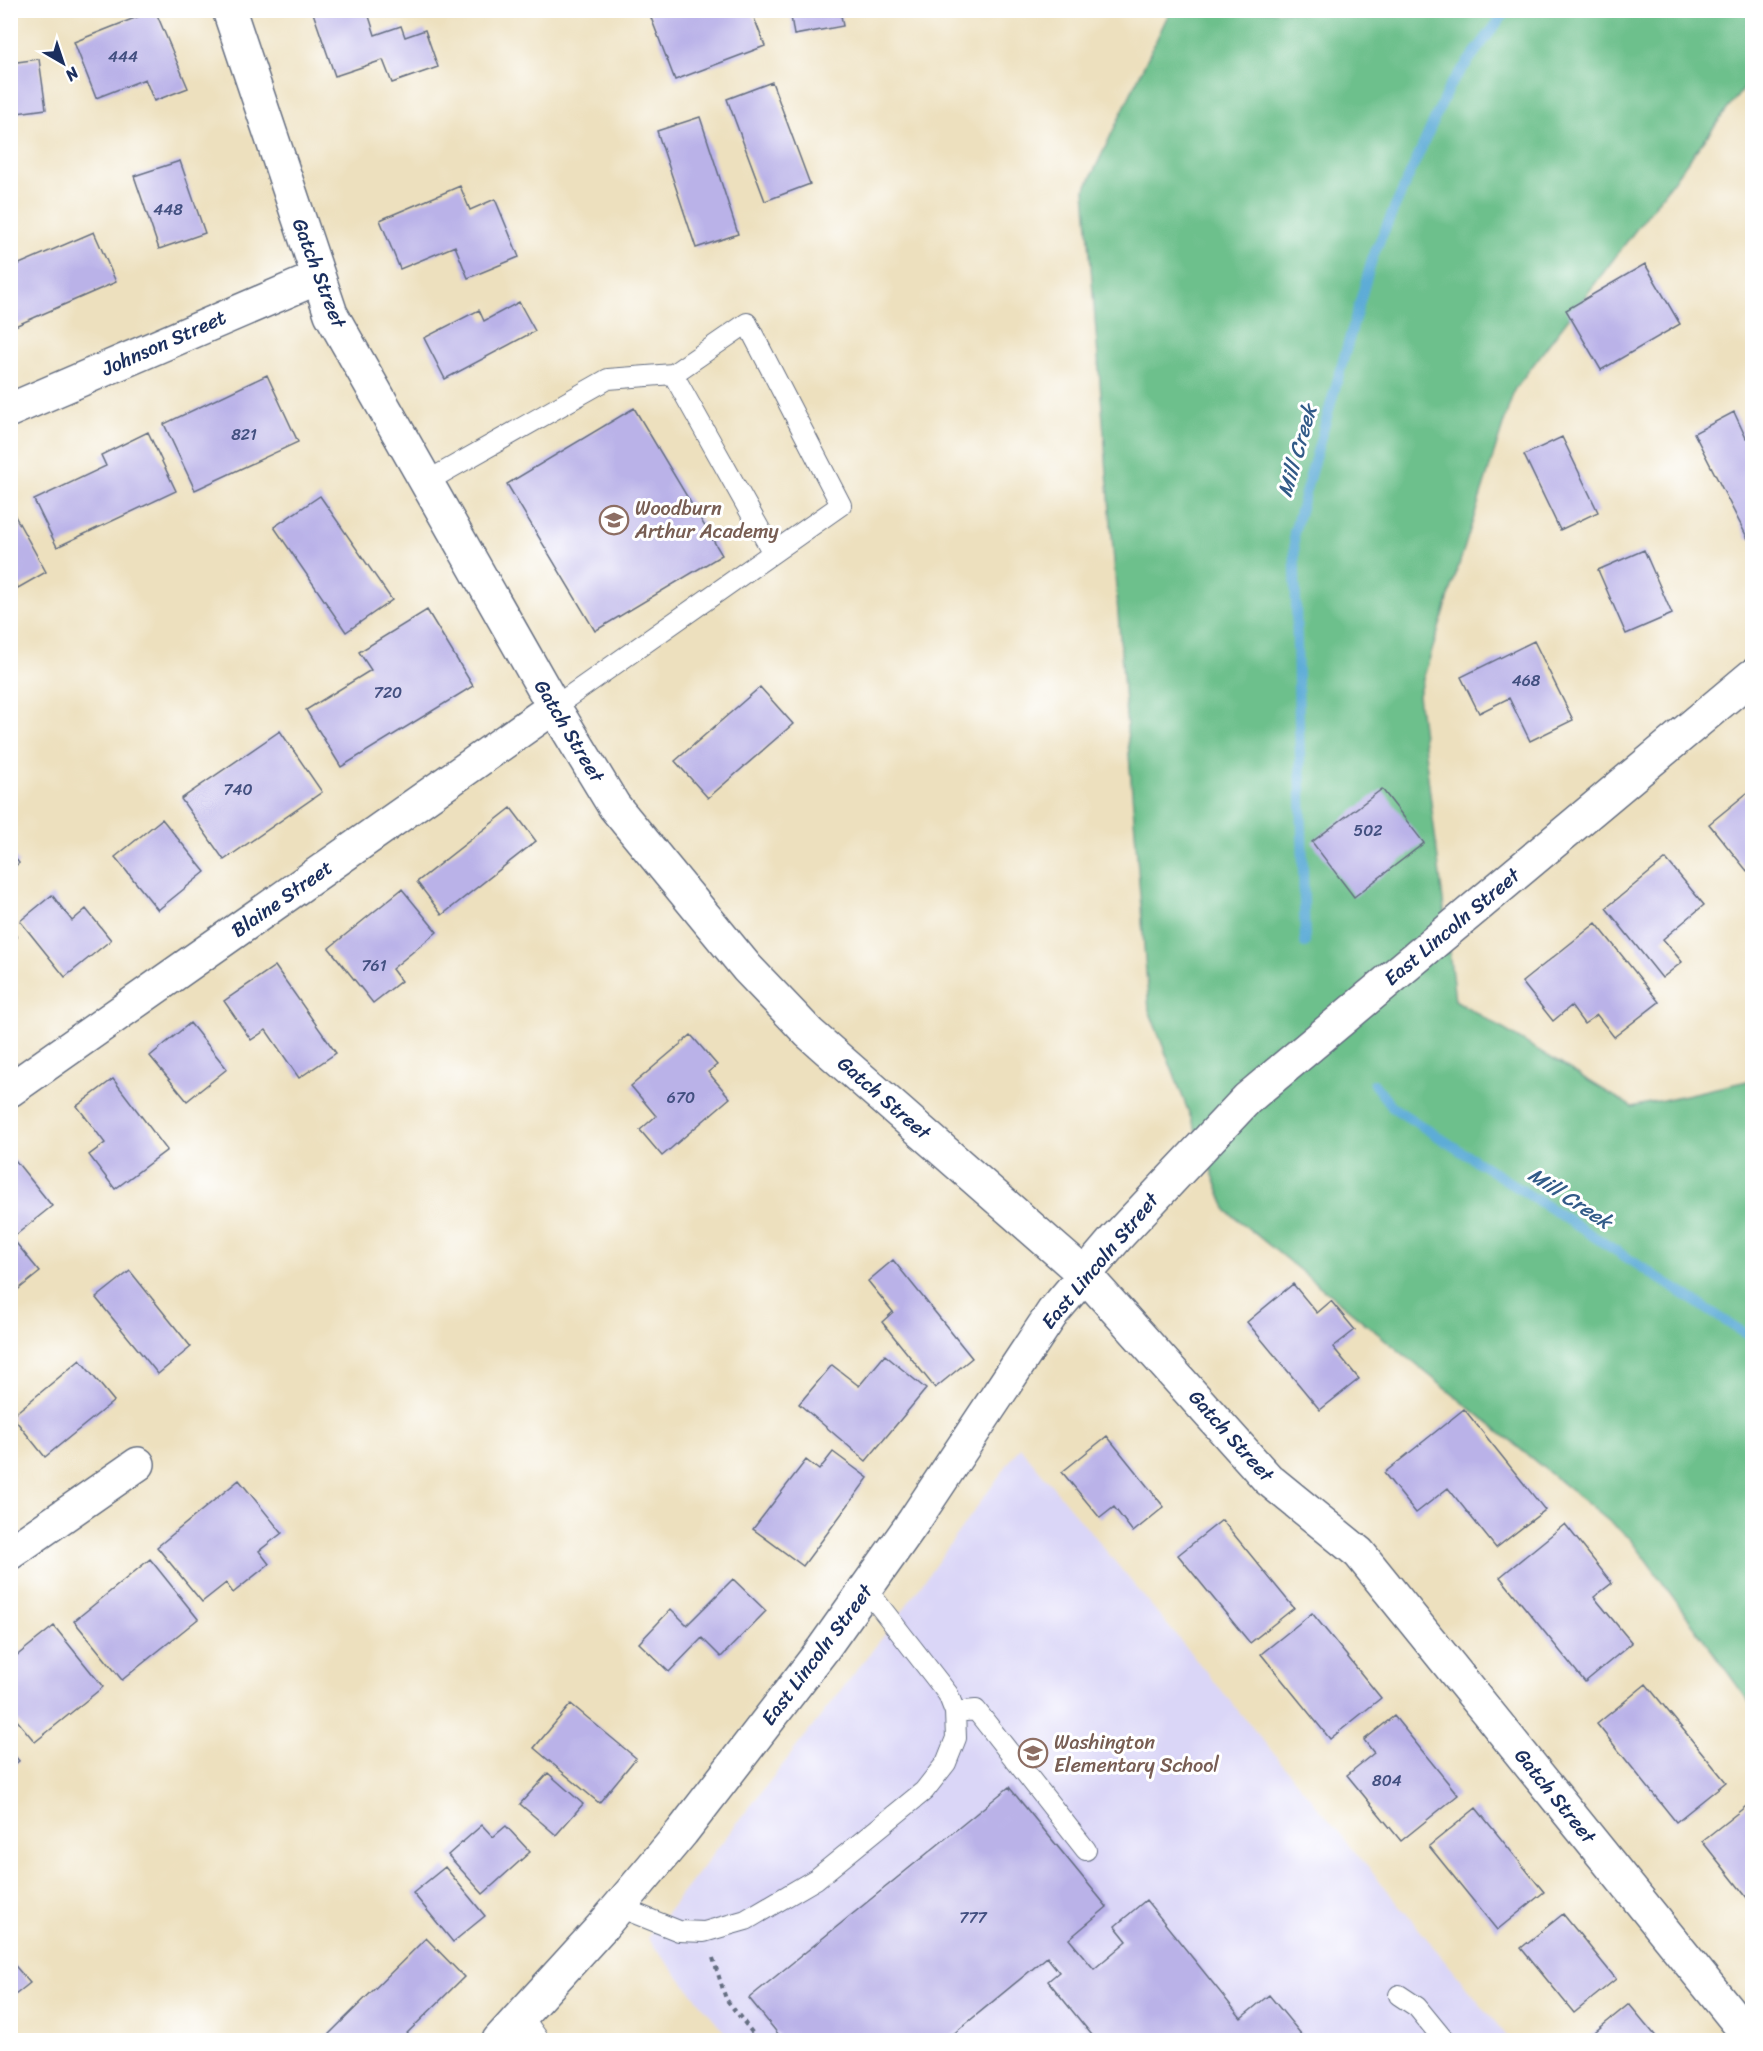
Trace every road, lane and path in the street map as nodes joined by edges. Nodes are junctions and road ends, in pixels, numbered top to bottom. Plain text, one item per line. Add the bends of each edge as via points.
1 (229, 10) edge
2 (317, 278) junction
3 (673, 374) junction
4 (10, 410) edge
5 (426, 482) junction
6 (773, 553) junction
7 (1752, 676) edge
8 (554, 707) junction
9 (10, 1090) edge
10 (1085, 1275) junction
11 (138, 1464) dead end
12 (10, 1553) edge
13 (867, 1590) junction
14 (955, 1712) junction
15 (1086, 1850) dead end
16 (619, 1907) junction
17 (705, 1932) junction
18 (1399, 1995) dead end
19 (531, 2028) edge
20 (499, 2040) edge
21 (758, 2040) edge
22 (1444, 2040) edge
23 (1752, 2040) edge

1 - 2 street, Gatch Street
2 - 4 street, Johnson Street
2 - 5 street, Gatch Street via 332,314
3 - 5 lane via 608,378
3 - 6 lane
3 - 6 lane via 747,323 841,505
5 - 8 street, Gatch Street
6 - 8 lane
7 - 10 street, East Lincoln Street via 1247,1099
8 - 9 street, Blaine Street
8 - 10 street, Gatch Street via 614,806 747,968 809,1033
10 - 13 street, East Lincoln Street via 1053,1312
10 - 23 street, Gatch Street via 1268,1479 1359,1553
11 - 12 street
13 - 14 lane via 934,1674
13 - 16 street, East Lincoln Street via 682,1832
14 - 15 lane via 976,1710
14 - 17 lane via 956,1738 946,1763 924,1791 816,1879 746,1920
16 - 17 lane via 679,1931
16 - 19 street, East Lincoln Street
17 - 21 path via 726,2000
18 - 22 lane via 1418,2007
19 - 20 street, East Lincoln Street

